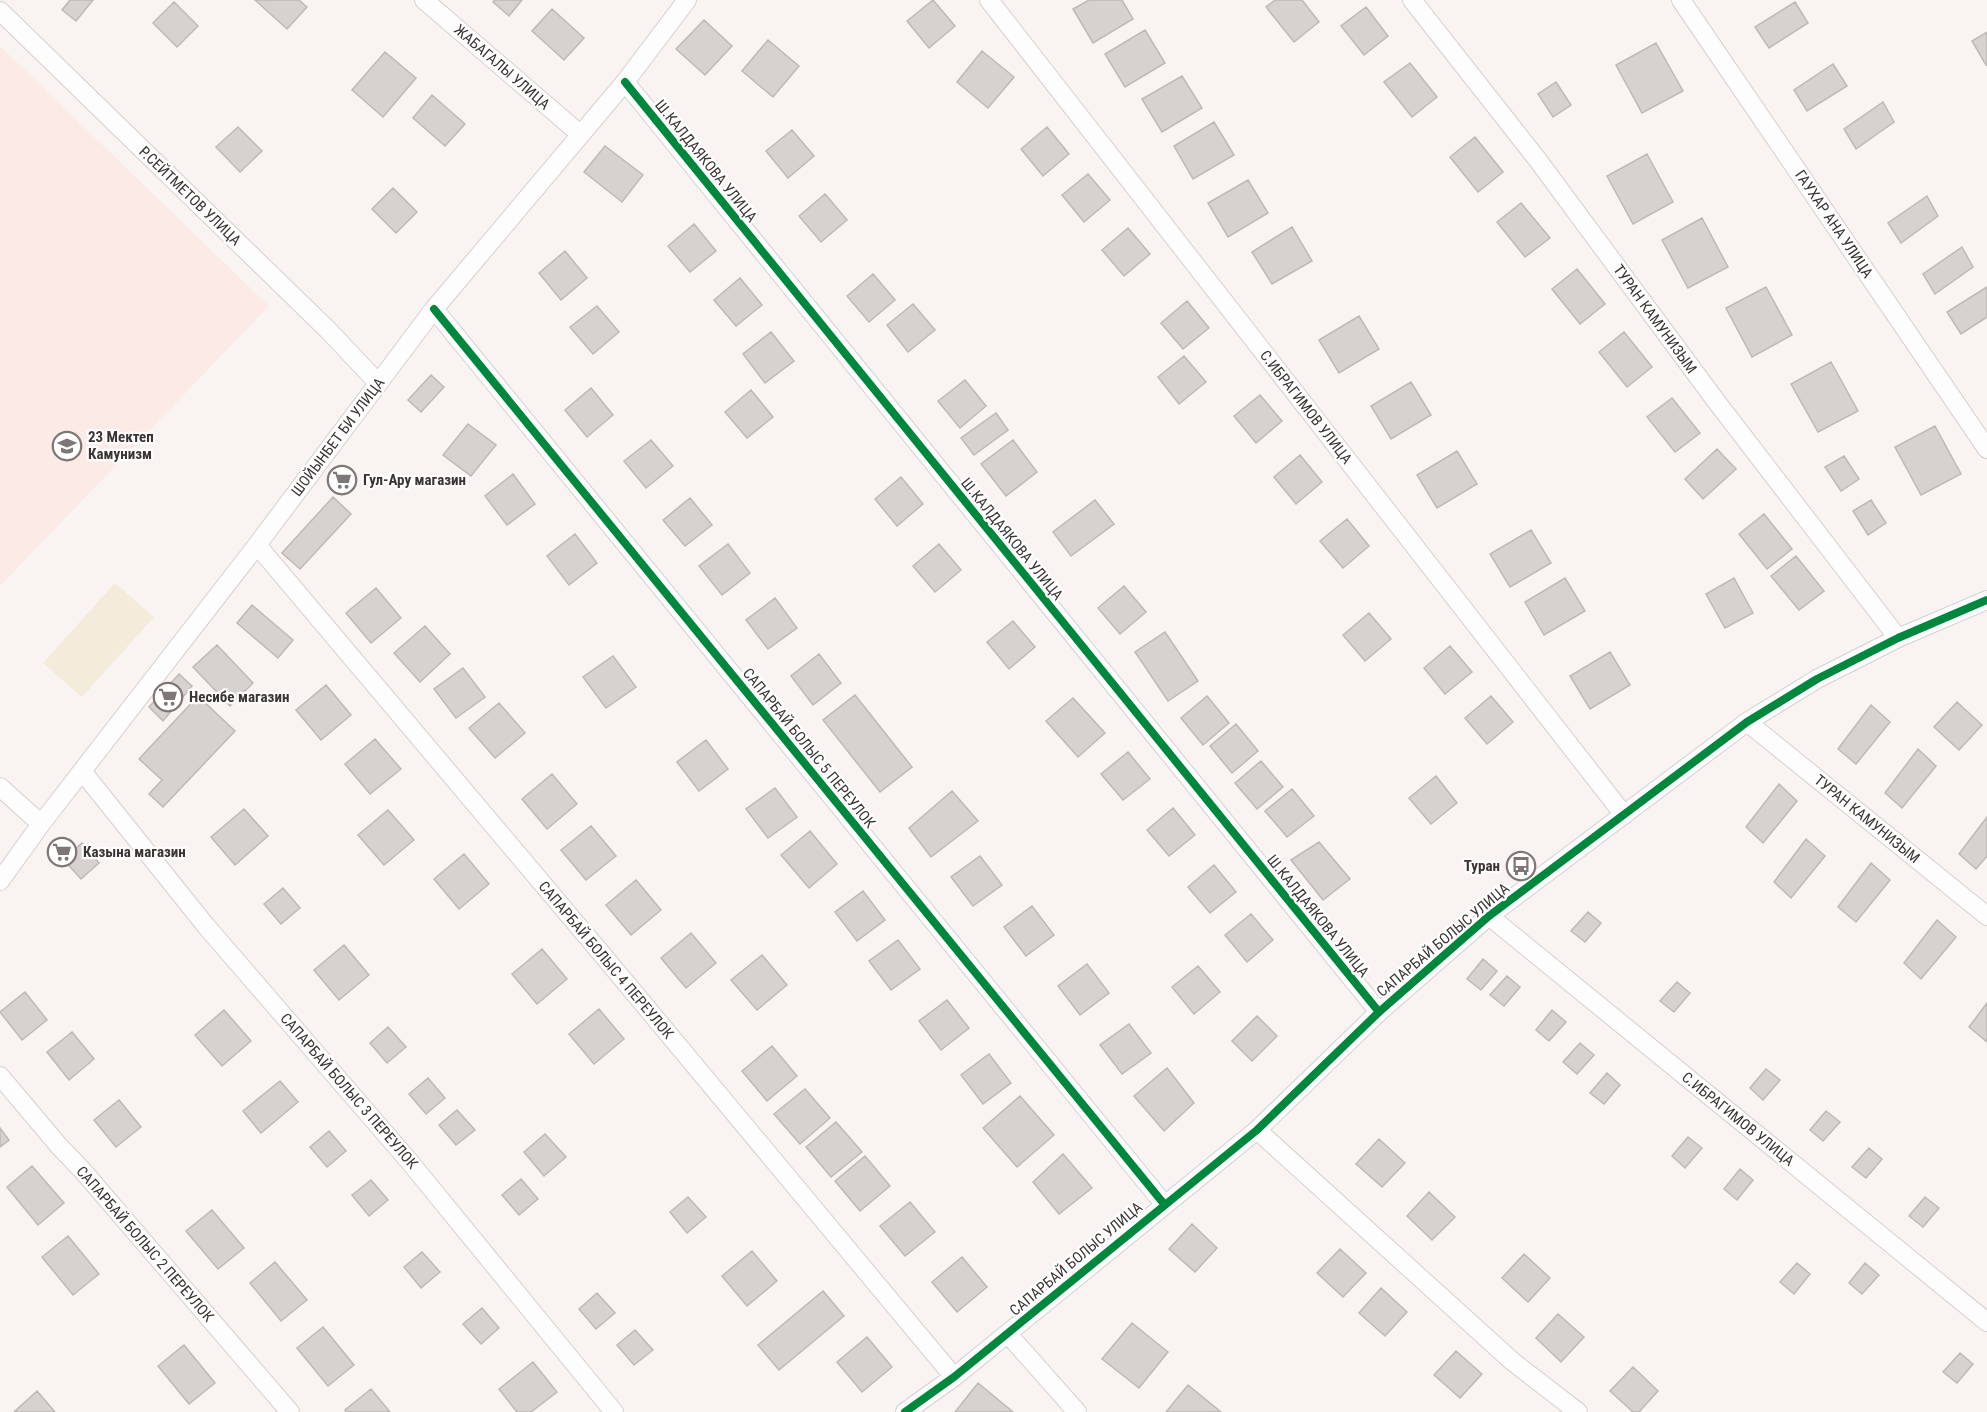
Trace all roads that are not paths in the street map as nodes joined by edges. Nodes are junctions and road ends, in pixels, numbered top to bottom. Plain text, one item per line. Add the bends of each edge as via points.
1 (424, 0) edge
2 (687, 0) edge
3 (989, 0) edge
4 (1412, 0) edge
5 (1683, 1) edge
6 (0, 11) edge
7 (625, 82) junction
8 (580, 134) junction
9 (434, 309) junction
10 (378, 383) junction
11 (1987, 449) edge
12 (257, 545) junction
13 (1987, 600) edge
14 (1898, 638) junction
15 (1747, 722) junction
16 (82, 771) junction
17 (0, 787) edge
18 (1624, 814) junction
19 (41, 824) junction
20 (0, 881) edge
21 (1489, 916) junction
22 (1987, 916) edge
23 (1379, 1012) junction
24 (0, 1076) edge
25 (1257, 1130) junction
26 (1164, 1204) junction
27 (1987, 1322) edge
28 (1008, 1334) junction
29 (954, 1377) junction
30 (290, 1412) edge
31 (614, 1412) edge
32 (905, 1412) edge
33 (1077, 1412) edge
34 (1578, 1412) edge

1 - 8 street, ЖАБАГАЛЫ УЛИЦА
2 - 7 street, ШОЙЫНБЕТ БИ УЛИЦА
3 - 18 street, С.ИБРАГИМОВ УЛИЦА
4 - 14 street, ТУРАН КАМУНИЗЫМ via 1537,159
5 - 11 street, ГАУХАР АНА УЛИЦА
6 - 10 street, Р.СЕЙТМЕТОВ УЛИЦА
7 - 8 street, ШОЙЫНБЕТ БИ УЛИЦА
7 - 23 street, Ш.КАЛДАЯКОВА УЛИЦА
8 - 9 street, ШОЙЫНБЕТ БИ УЛИЦА
9 - 10 street, ШОЙЫНБЕТ БИ УЛИЦА
9 - 26 street, САПАРБАЙ БОЛЫС 5 ПЕРЕУЛОК
10 - 12 street, ШОЙЫНБЕТ БИ УЛИЦА
12 - 16 street, ШОЙЫНБЕТ БИ УЛИЦА
12 - 29 street, САПАРБАЙ БОЛЫС 4 ПЕРЕУЛОК
13 - 14 street, САПАРБАЙ БОЛЫС УЛИЦА
14 - 15 street, САПАРБАЙ БОЛЫС УЛИЦА via 1817,679
15 - 18 street, САПАРБАЙ БОЛЫС УЛИЦА
15 - 22 street, ТУРАН КАМУНИЗЫМ
16 - 19 street, ШОЙЫНБЕТ БИ УЛИЦА
16 - 31 street, САПАРБАЙ БОЛЫС 3 ПЕРЕУЛОК via 206,926 409,1161
17 - 19 street
18 - 21 street, САПАРБАЙ БОЛЫС УЛИЦА
19 - 20 street, ШОЙЫНБЕТ БИ УЛИЦА
21 - 23 street, САПАРБАЙ БОЛЫС УЛИЦА
21 - 27 street, С.ИБРАГИМОВ УЛИЦА
23 - 25 street, САПАРБАЙ БОЛЫС УЛИЦА
24 - 30 street, САПАРБАЙ БОЛЫС 2 ПЕРЕУЛОК
25 - 26 street, САПАРБАЙ БОЛЫС УЛИЦА
25 - 34 street via 1512,1361
26 - 28 street, САПАРБАЙ БОЛЫС УЛИЦА
28 - 29 street, САПАРБАЙ БОЛЫС УЛИЦА
28 - 33 street
29 - 32 street, САПАРБАЙ БОЛЫС УЛИЦА

